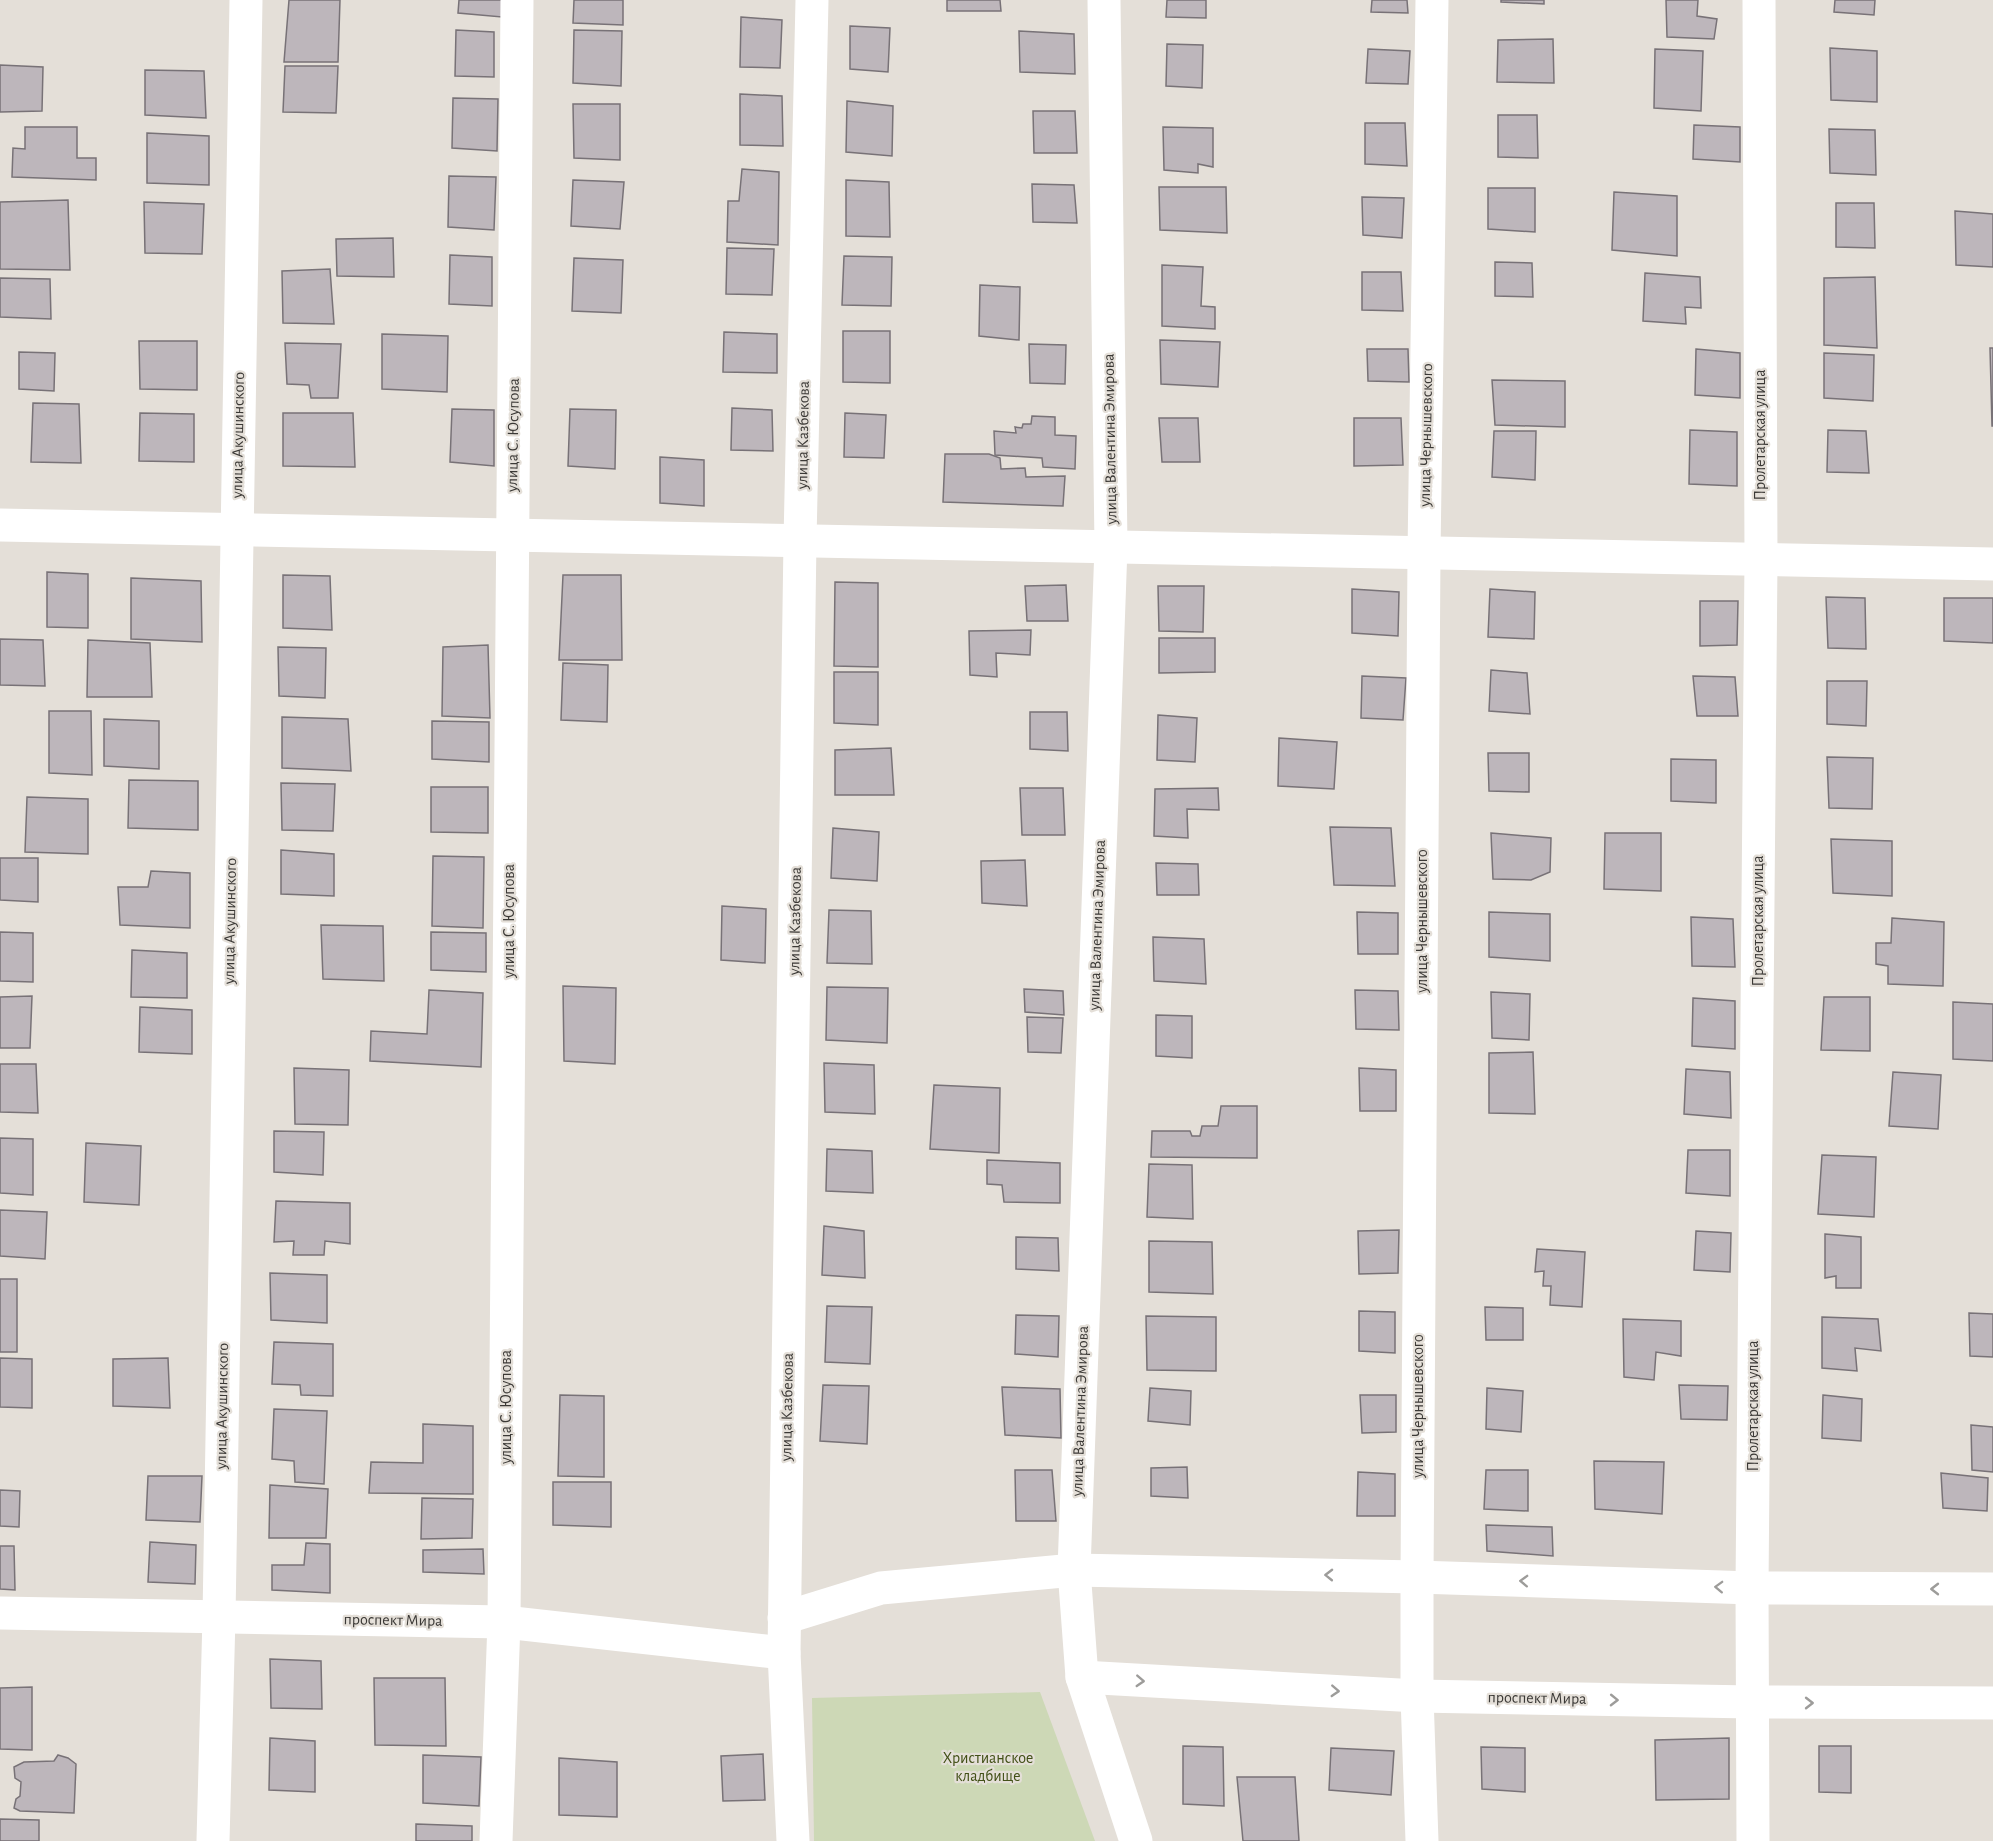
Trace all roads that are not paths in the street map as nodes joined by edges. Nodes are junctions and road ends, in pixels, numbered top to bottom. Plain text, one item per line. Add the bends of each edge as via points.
1 (246, 0) edge
2 (517, 0) edge
3 (812, 0) edge
4 (1104, 0) edge
5 (1432, 0) edge
6 (1759, 0) edge
7 (0, 525) edge
8 (237, 530) junction
9 (512, 535) junction
10 (800, 540) junction
11 (1111, 547) junction
12 (1424, 553) junction
13 (1761, 559) junction
14 (1993, 564) edge
15 (1074, 1570) junction
16 (1417, 1577) junction
17 (1752, 1588) junction
18 (1993, 1589) edge
19 (0, 1613) edge
20 (219, 1617) junction
21 (784, 1618) junction
22 (504, 1622) junction
23 (784, 1653) junction
24 (1082, 1677) junction
25 (1417, 1696) junction
26 (1752, 1702) junction
27 (1993, 1703) edge
28 (213, 1841) edge
29 (496, 1841) edge
30 (793, 1841) edge
31 (1136, 1841) edge
32 (1422, 1841) edge
33 (1753, 1841) edge

1 - 8 street, улица Акушинского
2 - 9 street, улица С. Юсупова
3 - 10 street, улица Казбекова
4 - 11 street, улица Валентина Эмирова
5 - 12 street, улица Чернышевского
6 - 13 street, Пролетарская улица
7 - 8 street
8 - 9 street
8 - 20 street, улица Акушинского
9 - 10 street
9 - 22 street, улица С. Юсупова
10 - 11 street
10 - 21 street, улица Казбекова
11 - 12 street
11 - 15 street, улица Валентина Эмирова
12 - 13 street
12 - 16 street, улица Чернышевского
13 - 14 street
13 - 17 street, Пролетарская улица
16 -> 15 street
15 - 21 street via 881,1588
15 - 24 street, улица Валентина Эмирова
17 -> 16 street
16 - 25 street, улица Чернышевского
18 -> 17 street
17 - 26 street, Пролетарская улица
19 - 20 street, проспект Мира
20 - 22 street, проспект Мира
20 - 28 street, улица Акушинского
21 - 23 street, улица Казбекова
22 - 23 street, проспект Мира
22 - 29 street, улица С. Юсупова
23 - 30 street, улица Казбекова
24 -> 25 street, проспект Мира
24 - 31 street, улица Валентина Эмирова
25 -> 26 street, проспект Мира
25 - 32 street, улица Чернышевского
26 -> 27 street, проспект Мира
26 - 33 street, Пролетарская улица

